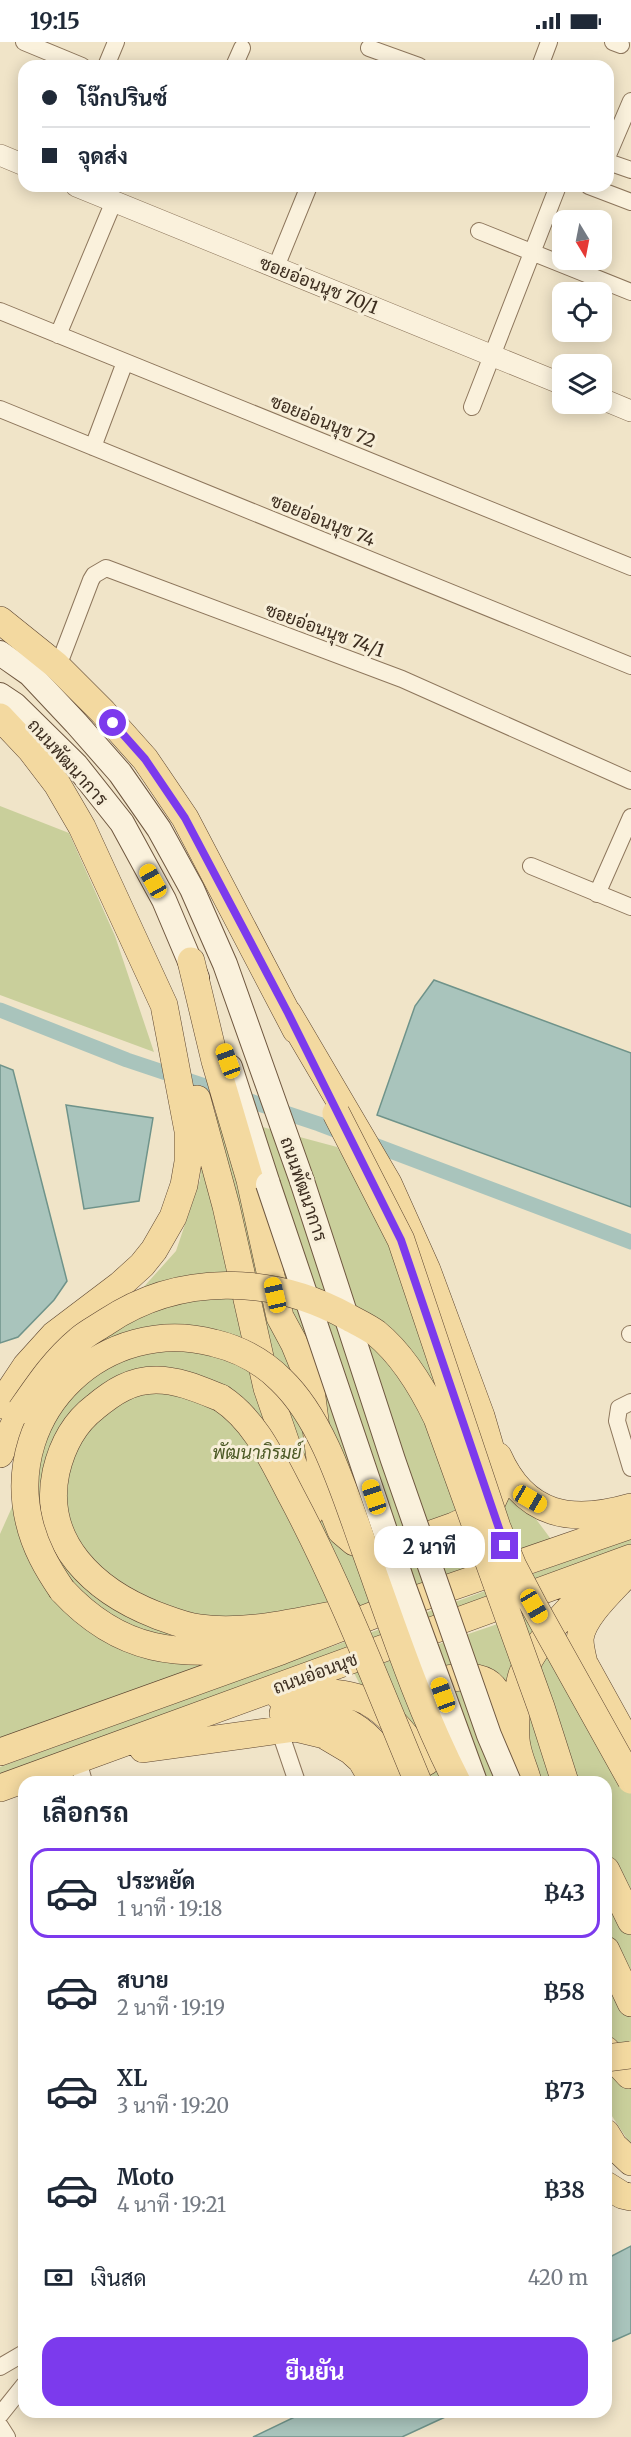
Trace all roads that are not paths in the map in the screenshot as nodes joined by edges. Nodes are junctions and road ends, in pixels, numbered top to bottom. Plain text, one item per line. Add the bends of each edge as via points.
1 (24, 42) edge
2 (117, 42) edge
3 (549, 42) edge
4 (242, 48) dead end
5 (369, 48) dead end
6 (68, 60) edge
7 (109, 60) edge
8 (237, 60) edge
9 (402, 60) edge
10 (542, 60) edge
11 (631, 101) edge
12 (614, 141) edge
13 (0, 155) edge
14 (18, 162) edge
15 (614, 164) edge
16 (631, 171) edge
17 (91, 192) edge
18 (307, 192) edge
19 (556, 192) edge
20 (605, 192) edge
21 (114, 201) junction
22 (631, 202) edge
23 (479, 231) dead end
24 (531, 253) junction
25 (276, 267) junction
26 (631, 292) edge
27 (0, 312) edge
28 (58, 335) junction
29 (493, 356) junction
30 (125, 362) junction
31 (552, 380) edge
32 (612, 403) edge
33 (472, 407) dead end
34 (0, 409) edge
35 (631, 411) edge
36 (93, 447) junction
37 (631, 567) edge
38 (0, 620) edge
39 (0, 653) edge
40 (56, 665) junction
41 (631, 666) edge
42 (0, 695) edge
43 (0, 717) edge
44 (631, 781) edge
45 (631, 817) edge
46 (531, 866) dead end
47 (597, 894) junction
48 (631, 907) edge
49 (191, 961) joint
50 (191, 1105) junction
51 (342, 1113) junction
52 (240, 1119) junction
53 (631, 1402) edge
54 (11, 1407) edge
55 (481, 1416) junction
56 (0, 1454) edge
57 (631, 1468) edge
58 (631, 1507) edge
59 (631, 1525) edge
60 (324, 1557) junction
61 (625, 1564) edge
62 (402, 1604) junction
63 (338, 1629) junction
64 (279, 1729) junction
65 (156, 1739) junction
66 (517, 1746) junction
67 (631, 1748) edge
68 (0, 1752) edge
69 (72, 1772) edge
70 (426, 1775) edge
71 (54, 1776) edge
72 (295, 1776) edge
73 (385, 1776) edge
74 (387, 1776) edge
75 (454, 1776) edge
76 (473, 1776) edge
77 (506, 1776) edge
78 (526, 1776) edge
79 (563, 1776) edge
80 (631, 1780) edge
81 (18, 1784) edge
82 (0, 1788) edge
83 (612, 1882) edge
84 (631, 1921) edge
85 (612, 1963) edge
86 (612, 1975) edge
87 (631, 2003) edge
88 (631, 2008) edge
89 (612, 2042) edge
90 (612, 2055) edge
91 (612, 2061) edge
92 (630, 2069) edge
93 (612, 2143) edge
94 (631, 2162) edge
95 (612, 2178) edge
96 (631, 2182) edge
97 (612, 2189) edge
98 (631, 2197) edge
99 (18, 2356) edge
100 (0, 2367) edge
101 (18, 2392) edge
102 (0, 2415) edge
103 (0, 2426) edge
104 (7, 2437) edge

1 - 6 street
2 - 7 street
3 - 10 street
4 - 8 street
5 - 9 street
11 - 12 street
13 - 14 street
15 - 16 street
17 - 21 street, ซอยอ่อนนุช 70/1
18 - 25 street
19 - 24 street
20 - 22 street
21 - 25 street, ซอยอ่อนนุช 70/1
21 - 28 street
23 - 24 street
24 - 26 street
24 - 29 street
25 - 29 street, ซอยอ่อนนุช 70/1
27 - 28 street, ซอยอ่อนนุช 72
28 - 30 street, ซอยอ่อนนุช 72
29 - 31 street, ซอยอ่อนนุช 70/1
29 - 33 street
30 - 36 street
30 - 37 street, ซอยอ่อนนุช 72
32 - 35 street
34 - 36 street, ซอยอ่อนนุช 74
36 - 41 street, ซอยอ่อนนุช 74
38 - 40 main road
39 - 77 main road, ถนนพัฒนาการ, bridge via 30,674 120,773 159,829 192,889 225,964 302,1181 397,1471
40 - 44 street, ซอยอ่อนนุช 74/1 via 91,580 106,568 402,679
40 - 51 main road via 145,759 185,818
42 - 49 main road, ถนนพัฒนาการ via 75,765 122,823 164,900
43 - 50 main road via 57,784 82,827 168,1018
45 - 47 street
46 - 47 street
47 - 48 street
49 - 52 main road
50 - 54 main road via 184,1185 173,1217 154,1250 120,1285 54,1335 26,1366
50 - 60 main road, bridge via 226,1206 267,1388
51 - 55 main road via 388,1183 427,1270
51 - 80 main road, bridge via 401,1240 513,1566
52 - 55 main road via 280,1317 310,1382 322,1474 341,1531 354,1542 394,1544 434,1534 481,1513 499,1487
52 - 76 main road, ถนนพัฒนาการ, bridge via 268,1184 404,1587
53 - 57 street via 619,1408 617,1421
54 - 56 main road
54 - 79 main road, bridge via 81,1338 123,1310 157,1295 195,1286 235,1285 288,1293 321,1304 376,1333 406,1366 437,1418
55 - 58 main road via 503,1467 530,1499 560,1514 578,1517
59 - 62 main road, ถนนอ่อนนุช
60 - 62 main road, bridge via 265,1445 237,1408 185,1384 157,1380 118,1389 78,1423 59,1460 52,1499 60,1533 80,1564 128,1603 197,1628 238,1630
60 - 70 main road, bridge
61 - 65 main road, ถนนอ่อนนุช
61 - 66 main road via 575,1602 522,1674
61 - 67 main road via 584,1625 580,1638 584,1662
62 - 63 main road, ถนนอ่อนนุช
63 - 68 main road, ถนนอ่อนนุช
63 - 75 main road, bridge via 277,1645 222,1652 176,1650 125,1638 82,1611 48,1569 28,1519 28,1456 39,1423 54,1398 90,1362 114,1350 180,1336 226,1346 271,1370 298,1398 334,1464 408,1669
64 - 65 main road
64 - 72 street
64 - 73 main road via 311,1731 337,1742
65 - 69 main road, ถนนอ่อนนุช
65 - 70 main road via 266,1699 293,1694 353,1696 374,1706 397,1725
65 - 74 main road via 279,1713 339,1718 352,1724 380,1749
66 - 70 main road via 503,1700 491,1684 478,1678 442,1679 419,1692 414,1703
66 - 78 main road
69 - 71 main road, ถนนอ่อนนุช
81 - 82 main road, ถนนอ่อนนุช
83 - 84 main road
85 - 87 main road
86 - 88 main road
89 - 92 main road
90 - 92 main road
91 - 92 main road, bridge
93 - 94 main road
95 - 96 main road
97 - 98 main road
99 - 100 street
101 - 102 street
103 - 104 street

